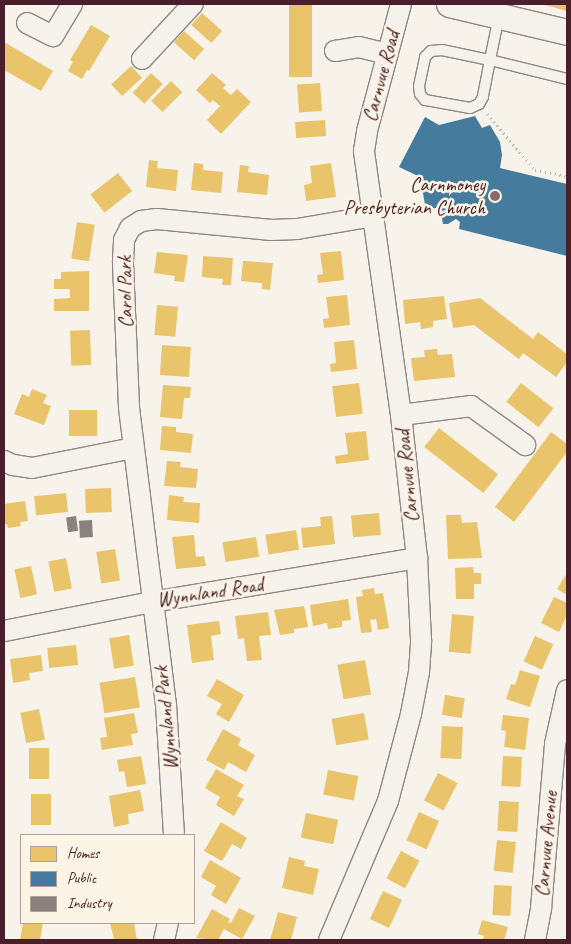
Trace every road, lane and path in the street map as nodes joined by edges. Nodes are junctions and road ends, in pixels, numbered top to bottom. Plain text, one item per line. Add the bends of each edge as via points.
1 (72, 4) edge
2 (193, 4) edge
3 (401, 4) edge
4 (449, 4) edge
5 (499, 16) junction
6 (27, 23) dead end
7 (567, 32) edge
8 (335, 51) dead end
9 (387, 54) junction
10 (142, 59) dead end
11 (490, 60) junction
12 (567, 79) edge
13 (479, 104) junction
14 (567, 176) edge
15 (373, 216) junction
16 (401, 416) junction
17 (525, 445) dead end
18 (133, 448) junction
19 (4, 461) edge
20 (416, 558) junction
21 (152, 602) junction
22 (4, 631) edge
23 (567, 690) edge
24 (174, 834) edge
25 (168, 924) edge
26 (164, 940) edge
27 (329, 940) edge
28 (535, 940) edge

1 - 6 street via 53,36
2 - 10 street
3 - 9 street, Carnvue Road
4 - 5 street
5 - 7 street
5 - 11 lane
8 - 9 street via 359,47
9 - 15 street, Carnvue Road via 364,151
11 - 12 lane
11 - 13 lane
11 - 13 lane via 442,50 431,51 425,57 419,86 425,100 470,108
13 - 14 path via 535,170
15 - 16 street, Carnvue Road
15 - 18 street, Carol Park via 298,229 271,230 157,219 141,221 130,228 124,240 123,261
16 - 17 street via 471,406
16 - 20 street, Carnvue Road
18 - 19 street via 32,468
18 - 21 street, Carol Park
20 - 21 street, Wynnland Road
20 - 27 street, Carnvue Road via 421,640 411,714 388,801
21 - 22 street, Wynnland Road
21 - 24 street, Wynnland Park via 167,714
23 - 28 street, Carnvue Avenue via 555,744 541,908
25 - 26 street

